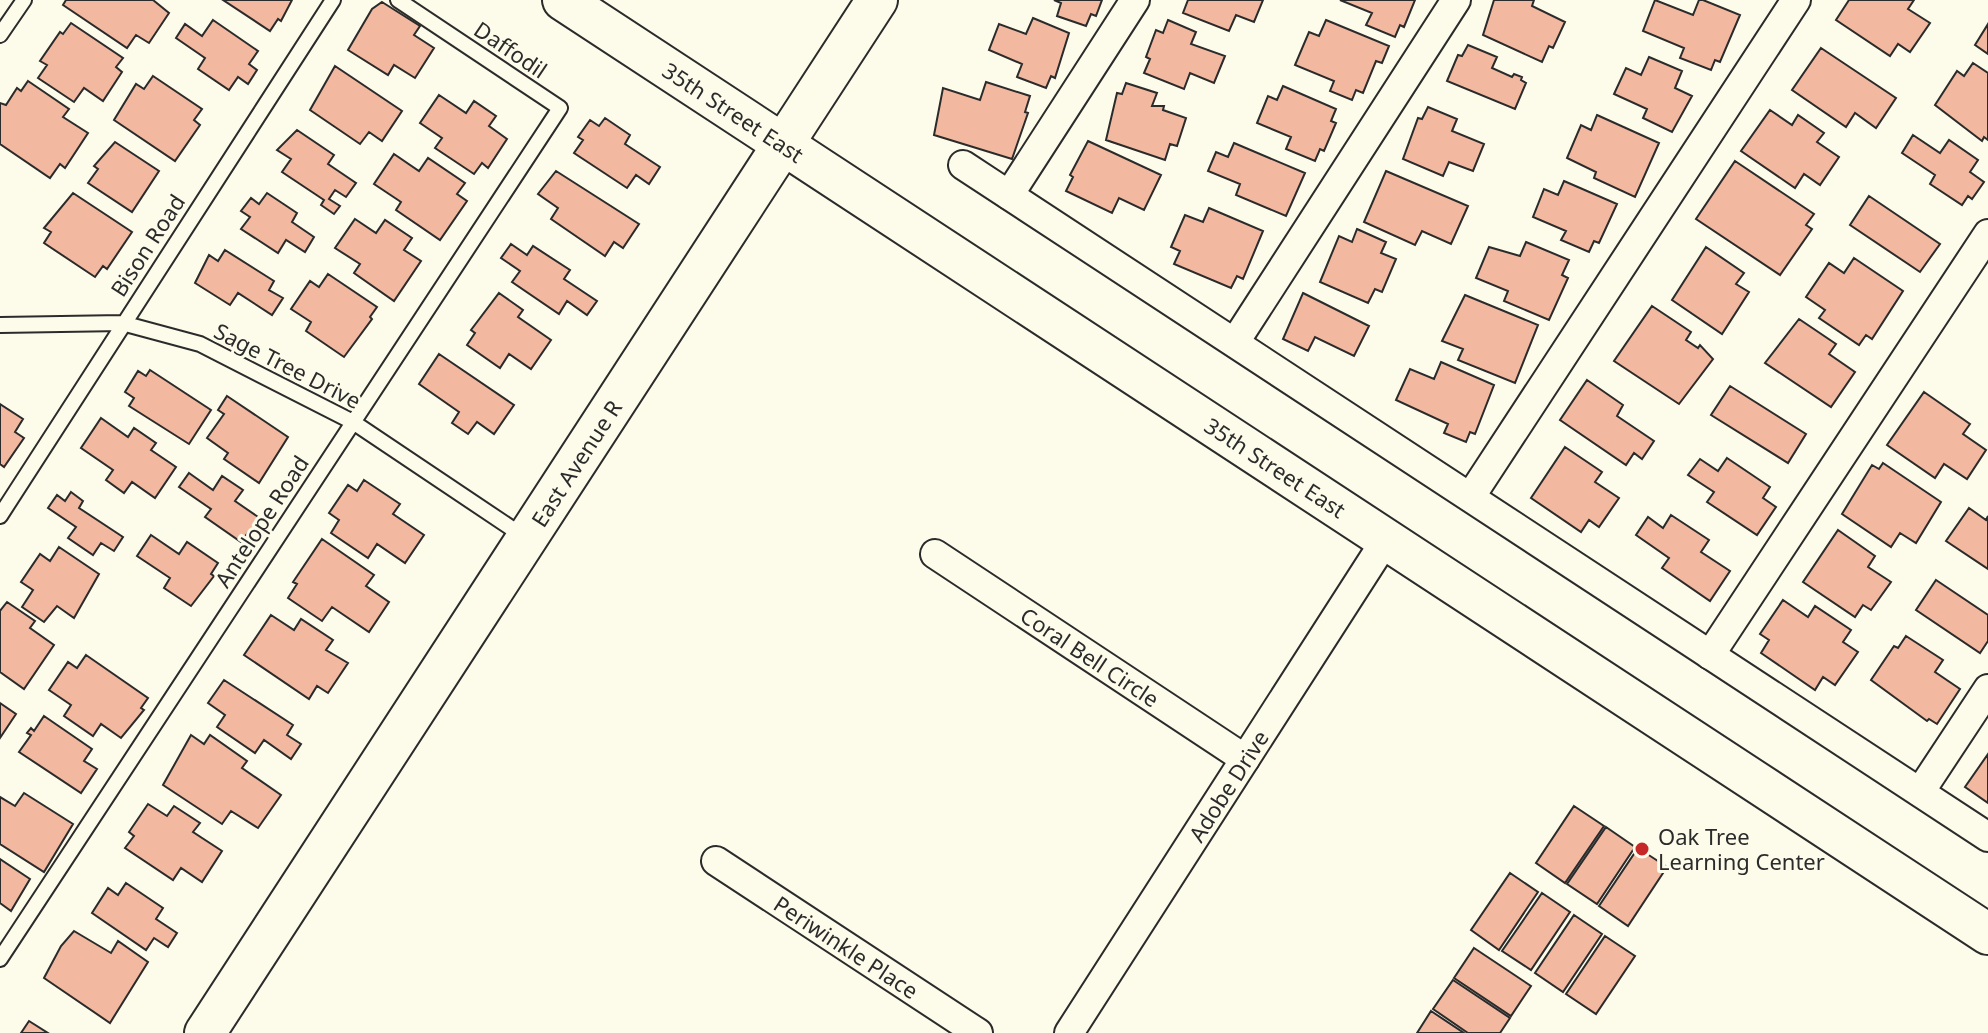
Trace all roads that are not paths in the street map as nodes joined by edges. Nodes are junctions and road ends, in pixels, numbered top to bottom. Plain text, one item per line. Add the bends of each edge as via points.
1 (24, 0) edge
2 (333, 0) edge
3 (398, 0) edge
4 (877, 0) edge
5 (1135, 0) edge
6 (1456, 0) edge
7 (1796, 0) edge
8 (582, 5) edge
9 (0, 35) edge
10 (560, 108) joint
11 (783, 144) junction
12 (963, 165) dead end
13 (1009, 195) junction
14 (1988, 234) edge
15 (122, 323) junction
16 (0, 325) edge
17 (1235, 342) junction
18 (353, 422) junction
19 (1471, 496) junction
20 (0, 516) edge
21 (526, 538) junction
22 (1387, 538) junction
23 (935, 554) dead end
24 (1710, 655) junction
25 (1988, 689) edge
26 (1245, 759) junction
27 (1920, 792) junction
28 (1988, 837) edge
29 (716, 861) dead end
30 (276, 929) junction
31 (1988, 934) edge
32 (0, 959) edge
33 (205, 1033) edge
34 (220, 1033) edge
35 (978, 1033) edge
36 (1069, 1033) edge

1 - 9 lane
2 - 15 lane, Bison Road
3 - 10 lane, Daffodil
4 - 11 street, East Avenue R
5 - 13 street
6 - 17 street
7 - 19 street
8 - 11 street, 35th Street East
10 - 18 lane, Antelope Road
11 - 21 street, East Avenue R
11 - 22 street, 35th Street East
12 - 13 street
13 - 17 street
14 - 24 street
15 - 16 lane, Sage Tree Drive
15 - 18 lane, Sage Tree Drive via 200,344
15 - 20 lane, Bison Road
17 - 19 street
18 - 21 lane, Sage Tree Drive
18 - 32 lane, Antelope Road
19 - 24 street
21 - 30 street, East Avenue R
22 - 26 street, Adobe Drive
22 - 31 street, 35th Street East
23 - 26 street, Coral Bell Circle
24 - 27 street
25 - 27 street
26 - 36 street, Adobe Drive
27 - 28 street
29 - 35 street, Periwinkle Place
30 - 33 street, East Avenue R
30 - 34 street, East Avenue R

